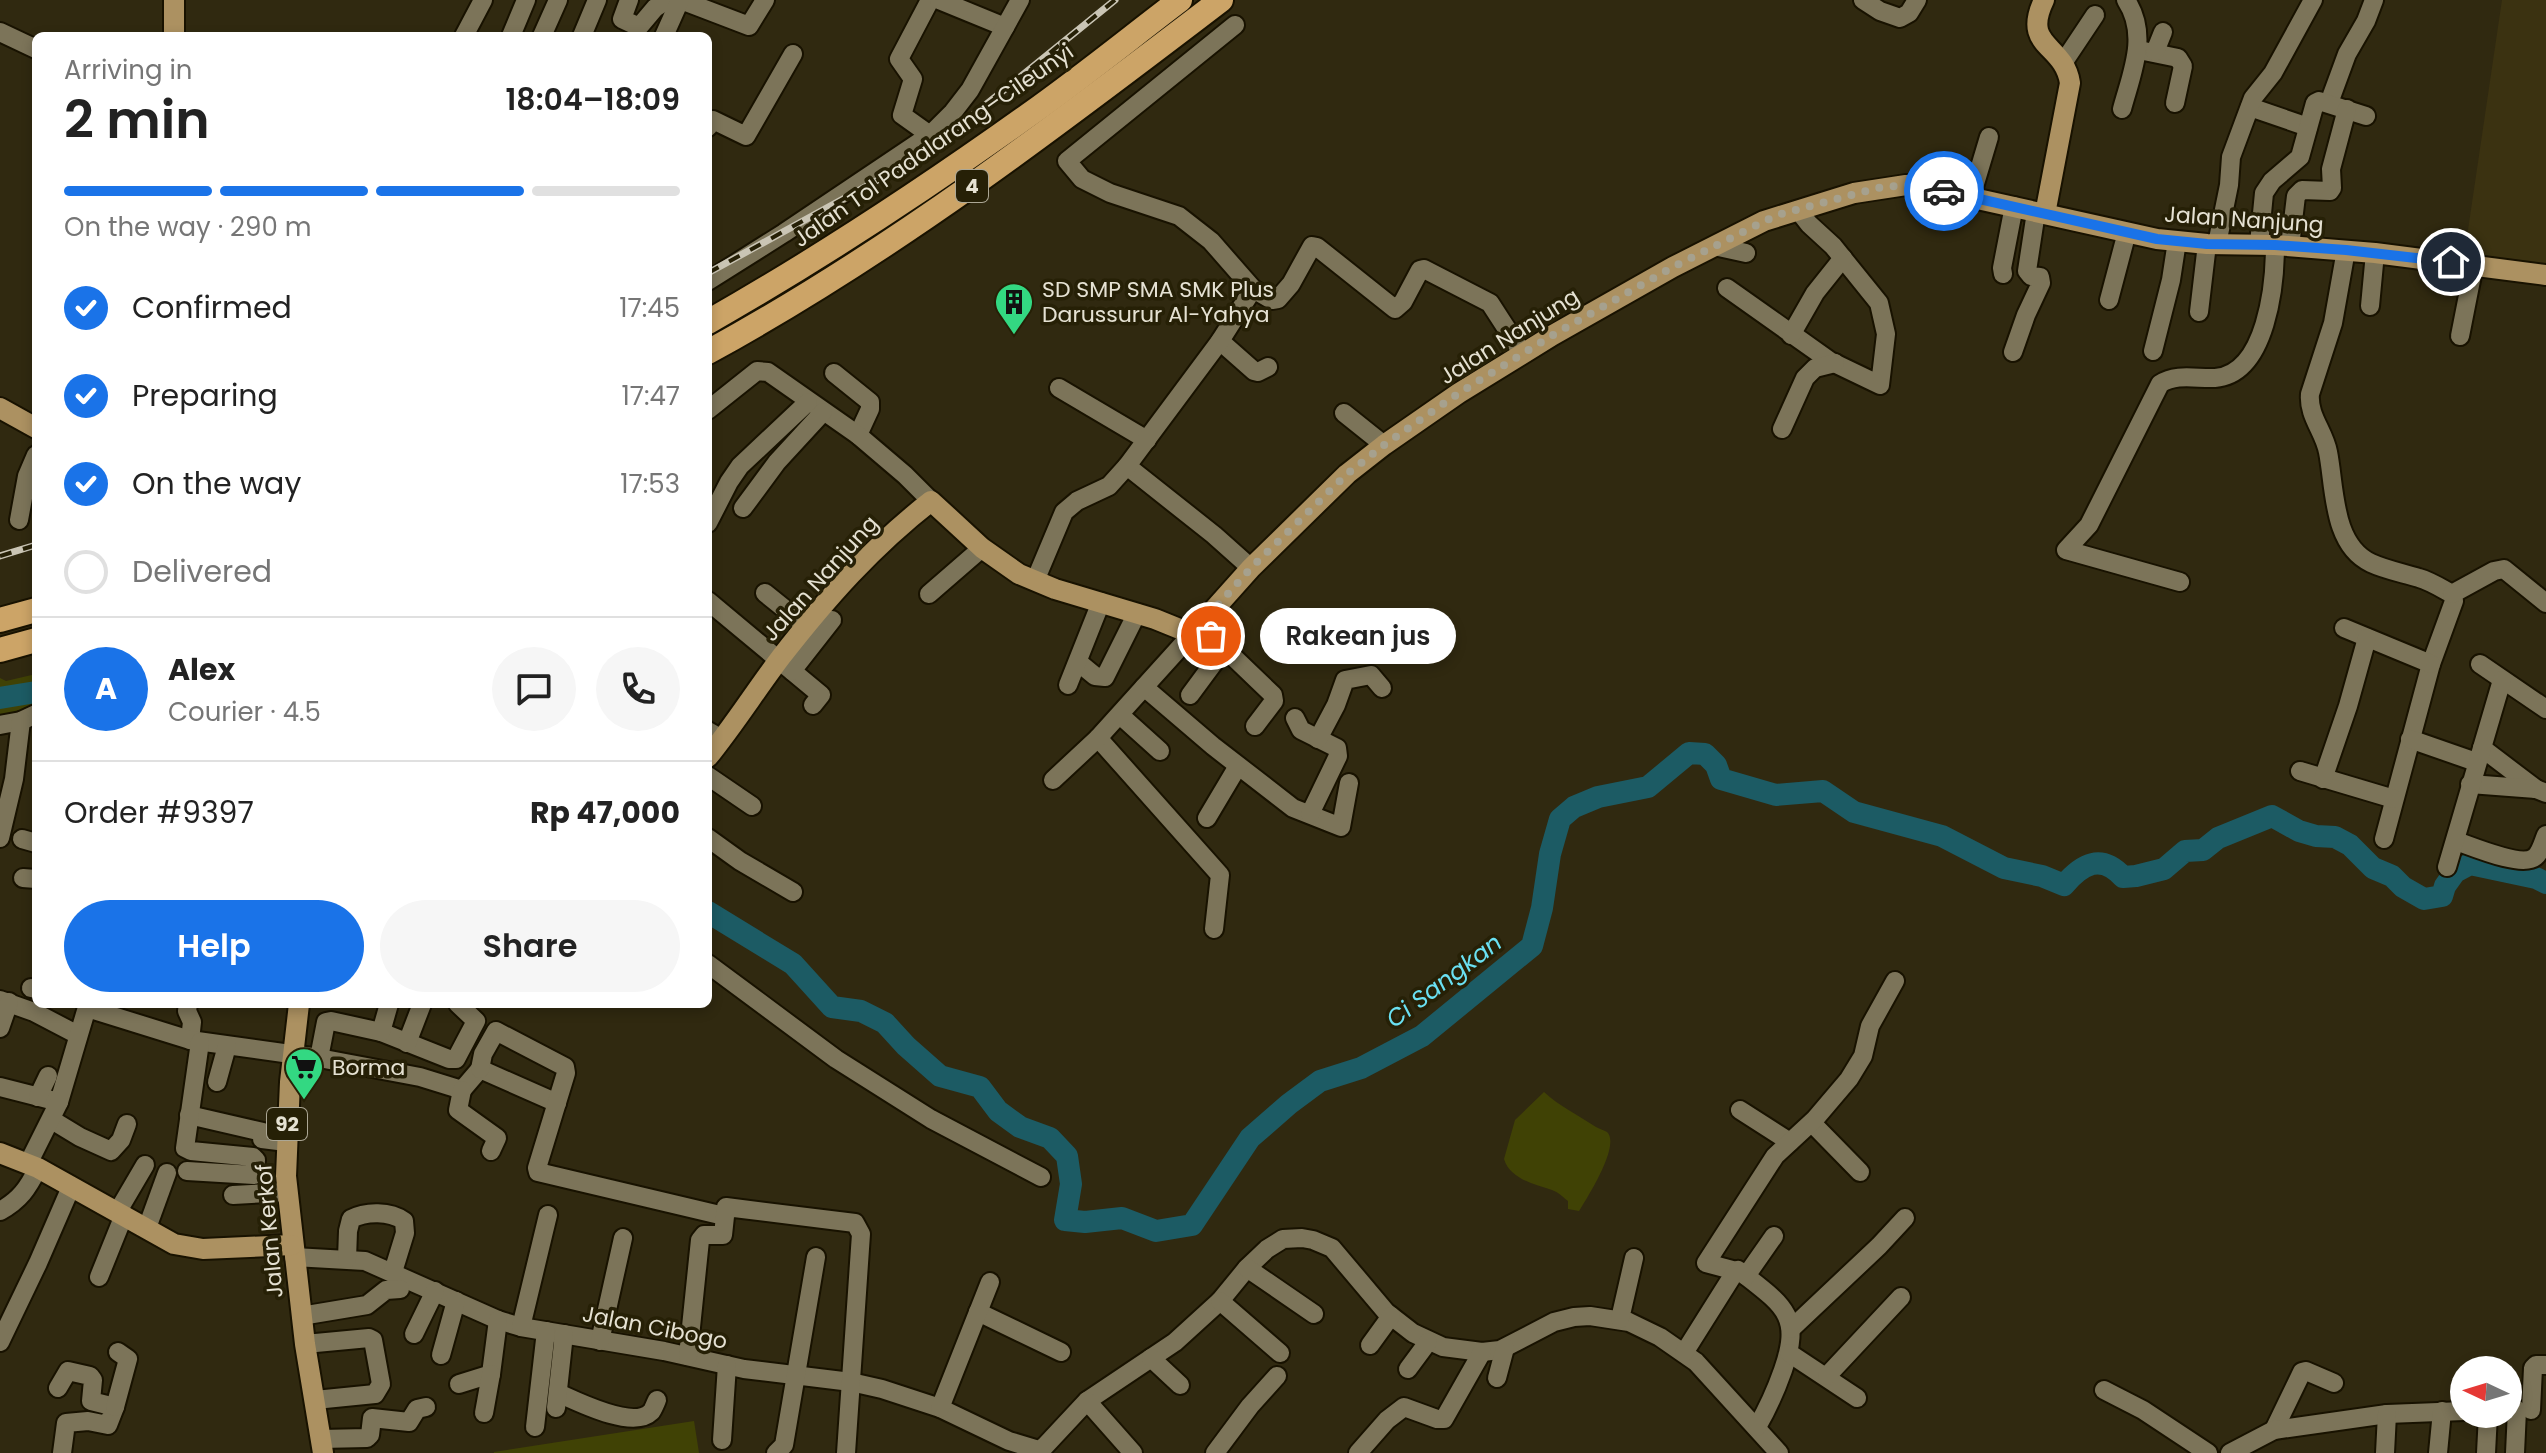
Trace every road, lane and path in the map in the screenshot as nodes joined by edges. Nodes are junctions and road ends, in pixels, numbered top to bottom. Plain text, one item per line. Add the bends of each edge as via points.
1 (174, 0) edge
2 (483, 0) edge
3 (526, 0) edge
4 (558, 0) edge
5 (597, 0) edge
6 (629, 0) edge
7 (667, 0) edge
8 (680, 0) edge
9 (765, 0) edge
10 (930, 0) edge
11 (939, 0) edge
12 (1020, 0) edge
13 (1180, 0) edge
14 (1221, 0) edge
15 (1863, 0) edge
16 (1917, 0) edge
17 (2044, 0) edge
18 (2126, 0) edge
19 (2313, 0) edge
20 (2353, 0) edge
21 (2374, 2) edge
22 (2095, 15) dead end
23 (1235, 25) dead end
24 (1005, 27) junction
25 (0, 32) edge
26 (174, 32) edge
27 (466, 32) edge
28 (513, 32) edge
29 (544, 32) edge
30 (584, 32) edge
31 (666, 32) edge
32 (2163, 32) dead end
33 (32, 47) edge
34 (2147, 51) junction
35 (793, 54) dead end
36 (2063, 63) junction
37 (2175, 103) dead end
38 (2338, 106) junction
39 (2250, 107) junction
40 (2122, 109) dead end
41 (2366, 116) dead end
42 (712, 121) edge
43 (2308, 127) junction
44 (930, 135) junction
45 (1989, 137) dead end
46 (1971, 197) junction
47 (2014, 206) junction
48 (1798, 210) junction
49 (2041, 213) junction
50 (2127, 232) junction
51 (2177, 241) junction
52 (2212, 244) junction
53 (2274, 245) junction
54 (1714, 246) junction
55 (2346, 250) junction
56 (1746, 253) dead end
57 (2375, 253) junction
58 (1843, 258) junction
59 (2474, 265) junction
60 (2003, 274) dead end
61 (2546, 275) edge
62 (712, 278) edge
63 (1727, 288) dead end
64 (1253, 289) junction
65 (2109, 300) dead end
66 (2370, 306) dead end
67 (2199, 312) dead end
68 (712, 320) edge
69 (1791, 335) junction
70 (2460, 336) dead end
71 (1220, 341) junction
72 (712, 350) edge
73 (2153, 351) dead end
74 (2013, 352) dead end
75 (1523, 354) junction
76 (1835, 363) junction
77 (1268, 367) dead end
78 (834, 373) dead end
79 (1059, 388) dead end
80 (712, 407) edge
81 (815, 407) junction
82 (0, 408) edge
83 (1344, 413) dead end
84 (32, 426) edge
85 (1782, 429) dead end
86 (858, 435) junction
87 (1147, 440) junction
88 (1384, 445) junction
89 (32, 464) edge
90 (1127, 466) junction
91 (931, 501) junction
92 (743, 508) dead end
93 (712, 515) edge
94 (19, 520) dead end
95 (982, 548) junction
96 (1251, 568) junction
97 (1035, 581) junction
98 (2180, 582) dead end
99 (765, 593) dead end
100 (929, 594) dead end
101 (2452, 594) junction
102 (1101, 602) junction
103 (2546, 603) edge
104 (712, 604) edge
105 (32, 608) edge
106 (32, 608) edge
107 (0, 612) edge
108 (1137, 613) junction
109 (0, 620) edge
110 (832, 620) dead end
111 (806, 626) junction
112 (2344, 628) dead end
113 (1196, 630) junction
114 (2367, 638) junction
115 (32, 641) edge
116 (1224, 649) junction
117 (0, 650) edge
118 (1078, 662) junction
119 (2431, 664) junction
120 (2480, 664) dead end
121 (786, 665) junction
122 (2502, 680) junction
123 (1068, 685) dead end
124 (1144, 687) junction
125 (1382, 688) dead end
126 (1190, 695) dead end
127 (813, 705) dead end
128 (2546, 709) edge
129 (1120, 715) junction
130 (29, 718) edge
131 (1295, 718) dead end
132 (0, 725) edge
133 (1255, 726) dead end
134 (715, 735) edge
135 (1098, 738) junction
136 (1318, 739) junction
137 (2410, 739) junction
138 (1160, 751) dead end
139 (2479, 755) junction
140 (1238, 766) junction
141 (2300, 771) dead end
142 (7, 778) edge
143 (712, 779) edge
144 (2323, 779) junction
145 (1053, 780) dead end
146 (1349, 783) dead end
147 (2470, 784) junction
148 (2541, 791) edge
149 (2394, 799) junction
150 (752, 806) dead end
151 (1310, 814) junction
152 (1207, 818) dead end
153 (2546, 835) edge
154 (0, 838) edge
155 (2384, 839) dead end
156 (712, 841) edge
157 (2456, 841) junction
158 (2447, 867) dead end
159 (793, 892) dead end
160 (1214, 929) dead end
161 (712, 967) edge
162 (1895, 981) dead end
163 (5, 1001) edge
164 (86, 1008) edge
165 (93, 1008) edge
166 (187, 1008) edge
167 (299, 1008) edge
168 (388, 1008) edge
169 (420, 1008) edge
170 (462, 1008) edge
171 (476, 1021) junction
172 (0, 1028) edge
173 (496, 1031) junction
174 (381, 1032) junction
175 (78, 1035) junction
176 (195, 1041) junction
177 (407, 1043) junction
178 (227, 1046) junction
179 (293, 1055) junction
180 (319, 1058) junction
181 (480, 1069) junction
182 (48, 1076) dead end
183 (217, 1082) dead end
184 (0, 1087) edge
185 (462, 1090) junction
186 (38, 1097) junction
187 (557, 1103) junction
188 (1740, 1110) dead end
189 (55, 1111) junction
190 (189, 1115) junction
191 (1812, 1123) junction
192 (127, 1124) dead end
193 (286, 1142) junction
194 (1790, 1142) junction
195 (491, 1151) dead end
196 (0, 1153) edge
197 (145, 1165) dead end
198 (33, 1166) junction
199 (187, 1171) dead end
200 (1860, 1172) dead end
201 (167, 1173) dead end
202 (254, 1175) junction
203 (1041, 1177) dead end
204 (286, 1184) junction
205 (71, 1187) junction
206 (233, 1195) dead end
207 (0, 1211) edge
208 (121, 1213) junction
209 (548, 1215) dead end
210 (724, 1216) junction
211 (1905, 1218) dead end
212 (147, 1228) junction
213 (1774, 1236) dead end
214 (623, 1238) dead end
215 (293, 1251) junction
216 (816, 1257) dead end
217 (1634, 1258) dead end
218 (347, 1259) junction
219 (1247, 1268) junction
220 (1737, 1275) junction
221 (99, 1277) dead end
222 (396, 1280) junction
223 (990, 1282) dead end
224 (435, 1291) junction
225 (1901, 1297) dead end
226 (456, 1301) junction
227 (1220, 1301) junction
228 (978, 1312) junction
229 (1314, 1314) dead end
230 (301, 1316) junction
231 (1391, 1316) junction
232 (1620, 1319) junction
233 (498, 1320) junction
234 (521, 1327) junction
235 (1791, 1329) junction
236 (555, 1332) junction
237 (414, 1334) dead end
238 (600, 1341) junction
239 (0, 1342) edge
240 (1428, 1342) junction
241 (305, 1344) junction
242 (1370, 1345) dead end
243 (1505, 1348) junction
244 (118, 1352) dead end
245 (1061, 1352) dead end
246 (1482, 1352) junction
247 (1280, 1353) dead end
248 (1684, 1353) junction
249 (1789, 1353) junction
250 (441, 1355) dead end
251 (688, 1356) junction
252 (1151, 1358) junction
253 (727, 1365) junction
254 (2546, 1365) edge
255 (1408, 1369) dead end
256 (491, 1374) junction
257 (798, 1376) junction
258 (1277, 1376) dead end
259 (1827, 1376) junction
260 (1497, 1378) dead end
261 (851, 1382) junction
262 (2334, 1383) dead end
263 (459, 1384) dead end
264 (1180, 1385) dead end
265 (58, 1388) dead end
266 (2104, 1390) dead end
267 (1857, 1398) dead end
268 (315, 1400) junction
269 (657, 1400) dead end
270 (91, 1401) junction
271 (1087, 1401) junction
272 (115, 1407) junction
273 (426, 1407) dead end
274 (940, 1408) junction
275 (2526, 1410) edge
276 (2442, 1411) junction
277 (2450, 1411) edge
278 (484, 1413) dead end
279 (2387, 1414) junction
280 (88, 1421) junction
281 (535, 1427) dead end
282 (1757, 1427) junction
283 (2487, 1428) edge
284 (2274, 1430) junction
285 (722, 1440) dead end
286 (322, 1446) edge
287 (1012, 1447) edge
288 (1776, 1452) edge
289 (62, 1453) edge
290 (776, 1453) edge
291 (846, 1453) edge
292 (1133, 1453) edge
293 (1215, 1453) edge
294 (1358, 1453) edge
295 (2208, 1453) edge
296 (2230, 1453) edge
297 (2385, 1453) edge
298 (2438, 1453) edge
299 (2486, 1453) edge
300 (2515, 1453) edge

1 - 26 main road
2 - 27 street
3 - 28 street
4 - 29 street
5 - 30 street
6 - 7 street via 622,19 639,27
8 - 9 street via 747,26
8 - 31 street
10 - 44 street via 899,59 913,79 902,115
11 - 24 street
12 - 24 street
13 - 68 highway, Jalan Tol Padalarang–Cileunyi / 4 via 1032,113 877,220
14 - 72 highway, 4 via 1047,133 891,242
15 - 16 street via 1900,18
17 - 36 main road via 2037,16 2039,36
18 - 34 street
19 - 39 street
20 - 21 street
21 - 38 street via 2347,54
22 - 36 street
23 - 64 street via 1067,161 1082,179 1110,193 1179,216 1211,241
24 - 44 street via 970,90
25 - 33 street
32 - 34 street
34 - 37 street via 2181,61
34 - 40 street
35 - 42 street via 748,135
36 - 49 main road via 2070,93
38 - 41 street
38 - 43 street via 2315,103
38 - 53 street via 2332,188 2302,190
39 - 43 street
39 - 52 street via 2231,157 2229,185
43 - 53 street via 2300,157 2264,193
44 - 62 street
45 - 46 street
46 - 47 main road, Jalan Nanjung
46 - 48 main road, Jalan Nanjung via 1906,185
47 - 49 main road, Jalan Nanjung
47 - 60 street
48 - 54 main road, Jalan Nanjung
48 - 58 street
49 - 50 main road, Jalan Nanjung
49 - 74 street via 2027,271 2041,283
50 - 51 main road, Jalan Nanjung
50 - 65 street
51 - 52 main road, Jalan Nanjung
51 - 73 street
52 - 53 main road, Jalan Nanjung
52 - 67 street
53 - 55 main road, Jalan Nanjung
53 - 98 street via 2272,301 2248,358 2219,378 2175,378 2160,384 2089,525 2066,550
54 - 56 street
54 - 75 main road, Jalan Nanjung
55 - 57 main road, Jalan Nanjung
55 - 101 street via 2333,323 2309,401 2327,443 2342,528 2364,559
57 - 59 main road, Jalan Nanjung
57 - 66 street
58 - 69 street
58 - 76 street via 1882,310 1886,334 1880,385
59 - 61 main road, Jalan Nanjung
59 - 70 street
63 - 69 street
64 - 71 street
64 - 75 street via 1278,299 1314,246 1397,309 1424,269 1490,303
69 - 76 street
71 - 77 street via 1254,371
71 - 87 street
75 - 88 main road, Jalan Nanjung
76 - 85 street via 1815,368 1805,378
78 - 86 street via 870,402
79 - 87 street
80 - 81 street via 761,370
81 - 86 street
81 - 92 street
81 - 93 street via 740,466
82 - 84 main road
83 - 88 street
86 - 91 street
87 - 90 street
88 - 96 main road, Jalan Nanjung
89 - 94 street
90 - 96 street
90 - 97 street via 1109,486 1064,512
91 - 95 main road
91 - 111 main road, Jalan Nanjung via 881,542
95 - 97 main road
95 - 100 street
96 - 113 main road, Jalan Nanjung
97 - 102 main road
99 - 111 street
101 - 103 street via 2502,569
101 - 119 street
102 - 108 main road
102 - 118 street
104 - 121 street
105 - 107 highway
106 - 109 highway
108 - 113 main road
108 - 118 street via 1105,677
110 - 121 street
111 - 121 main road, Jalan Nanjung
112 - 114 street
113 - 116 street
113 - 124 street
114 - 119 street
114 - 144 street
115 - 117 highway
116 - 126 street
116 - 133 street via 1274,699
118 - 123 street
119 - 137 street
120 - 122 street
121 - 127 street via 821,695
121 - 134 main road, Jalan Nanjung
122 - 128 street
122 - 139 street
124 - 129 street
124 - 140 street
125 - 136 street via 1371,675 1345,680
129 - 135 street
129 - 138 street
130 - 132 street
130 - 142 street
131 - 136 street via 1301,730
135 - 145 street
135 - 160 street via 1220,875
136 - 151 street via 1337,748 1338,756
137 - 139 street
137 - 149 street
139 - 147 street
139 - 148 street
140 - 151 street via 1293,808
140 - 152 street
141 - 144 street
142 - 154 street
143 - 150 street
144 - 149 street
146 - 151 street via 1341,827
147 - 148 street
147 - 157 street
149 - 155 street
153 - 157 street via 2537,855 2525,861
156 - 159 street
157 - 158 street
161 - 203 street via 836,1059 931,1119
162 - 191 street via 1870,1026 1863,1056
163 - 172 street
163 - 175 street
164 - 175 street
165 - 176 street
166 - 176 street
167 - 179 main road, Jalan Kerkof / 92
168 - 174 street
169 - 177 street
170 - 171 street
171 - 173 street
171 - 177 street via 456,1059
173 - 181 street
173 - 187 street via 565,1067
174 - 177 street
174 - 180 street via 329,1020
175 - 189 street
176 - 178 street
176 - 190 street
178 - 179 street
178 - 183 street
179 - 180 street
179 - 193 main road, Jalan Kerkof / 92
180 - 185 street
181 - 185 street
181 - 187 street
182 - 186 street
184 - 186 street
185 - 195 street via 458,1110 497,1138
186 - 189 street
187 - 210 street via 538,1172
188 - 194 street
189 - 192 street via 80,1137 111,1151
189 - 198 street
190 - 193 street
190 - 202 street via 185,1148 256,1158
191 - 194 street
191 - 200 street
193 - 204 main road, Jalan Kerkof / 92
194 - 220 street via 1706,1263
196 - 198 main road
197 - 208 street
198 - 205 main road
198 - 207 street via 28,1189
199 - 202 street
201 - 212 street
202 - 204 street
204 - 206 street
204 - 215 main road, Jalan Kerkof / 92
205 - 208 main road
205 - 239 street
208 - 212 main road
208 - 221 street
209 - 234 street
210 - 251 street via 723,1236 704,1235 700,1240
210 - 261 street via 727,1207 855,1223 859,1228
211 - 235 street
212 - 215 main road via 174,1244 203,1249
213 - 220 street
214 - 238 street
215 - 218 street, Jalan Cibogo
215 - 230 main road, Jalan Kerkof / 92
216 - 257 street
217 - 232 street
218 - 222 street, Jalan Cibogo via 365,1261
218 - 222 street via 351,1219 369,1214 398,1217 405,1233
219 - 227 street
219 - 229 street
219 - 231 street via 1276,1241 1313,1240 1332,1248
220 - 235 street via 1778,1303
220 - 248 street
222 - 224 street, Jalan Cibogo
222 - 230 street via 367,1305
223 - 228 street
224 - 226 street, Jalan Cibogo
224 - 237 street
225 - 259 street
226 - 233 street, Jalan Cibogo
226 - 250 street
227 - 247 street
227 - 252 street
228 - 245 street
228 - 274 street
230 - 241 main road, Jalan Kerkof / 92
231 - 240 street
231 - 242 street
232 - 243 street via 1563,1318
232 - 248 street
233 - 234 street, Jalan Cibogo
233 - 256 street
234 - 236 street, Jalan Cibogo
235 - 249 street
236 - 238 street, Jalan Cibogo
236 - 269 street via 557,1400 610,1415 647,1415
236 - 281 street
238 - 251 street, Jalan Cibogo
240 - 246 street
240 - 255 street
241 - 268 main road, Jalan Kerkof / 92
241 - 268 street via 373,1340 381,1384 375,1394
243 - 246 street
243 - 260 street
244 - 272 street via 128,1359
246 - 294 street via 1444,1419 1404,1407
248 - 282 street
249 - 259 street
249 - 282 street
251 - 253 street, Jalan Cibogo
252 - 264 street
252 - 271 street
253 - 257 street, Jalan Cibogo
253 - 285 street
254 - 275 street via 2533,1368
256 - 263 street
256 - 278 street
257 - 261 street, Jalan Cibogo
257 - 290 street via 784,1445
258 - 293 street
259 - 267 street
261 - 274 street, Jalan Cibogo
261 - 291 street
262 - 284 street via 2302,1372
265 - 270 street via 68,1371 90,1376
266 - 295 street
268 - 286 main road, Jalan Kerkof / 92
270 - 272 street
270 - 280 street
271 - 287 street, Jalan Cibogo via 1042,1449
271 - 292 street
272 - 280 street via 109,1425
273 - 286 street via 417,1409 409,1422 372,1418 367,1438
274 - 287 street, Jalan Cibogo
275 - 300 street
276 - 277 street
276 - 279 street
276 - 298 street
279 - 284 street
279 - 297 street
280 - 289 street via 66,1423
282 - 288 street
283 - 299 street
284 - 296 street

